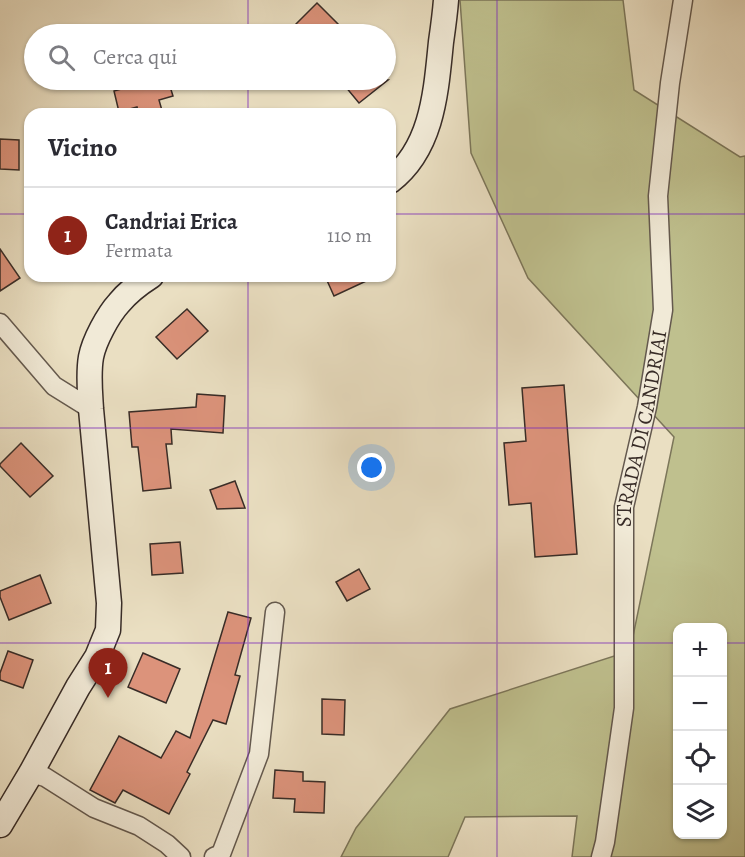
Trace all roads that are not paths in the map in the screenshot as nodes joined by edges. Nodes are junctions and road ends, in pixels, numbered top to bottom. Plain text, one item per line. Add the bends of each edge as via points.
1 (446, 0) edge
2 (683, 0) edge
3 (396, 176) edge
4 (142, 282) edge
5 (0, 323) edge
6 (91, 409) junction
7 (275, 612) dead end
8 (31, 773) junction
9 (0, 825) edge
10 (181, 857) edge
11 (214, 857) edge
12 (601, 857) edge

1 - 3 main road via 430,117 419,147
2 - 12 street, STRADA DI CANDRIAI via 658,196 663,310 647,407 624,507 624,708
4 - 6 main road via 119,303 91,356
5 - 6 street via 54,386
6 - 8 main road via 109,603 108,630 97,657
7 - 11 street via 259,754 220,854
8 - 9 main road
8 - 10 street via 45,777 94,808 138,826

